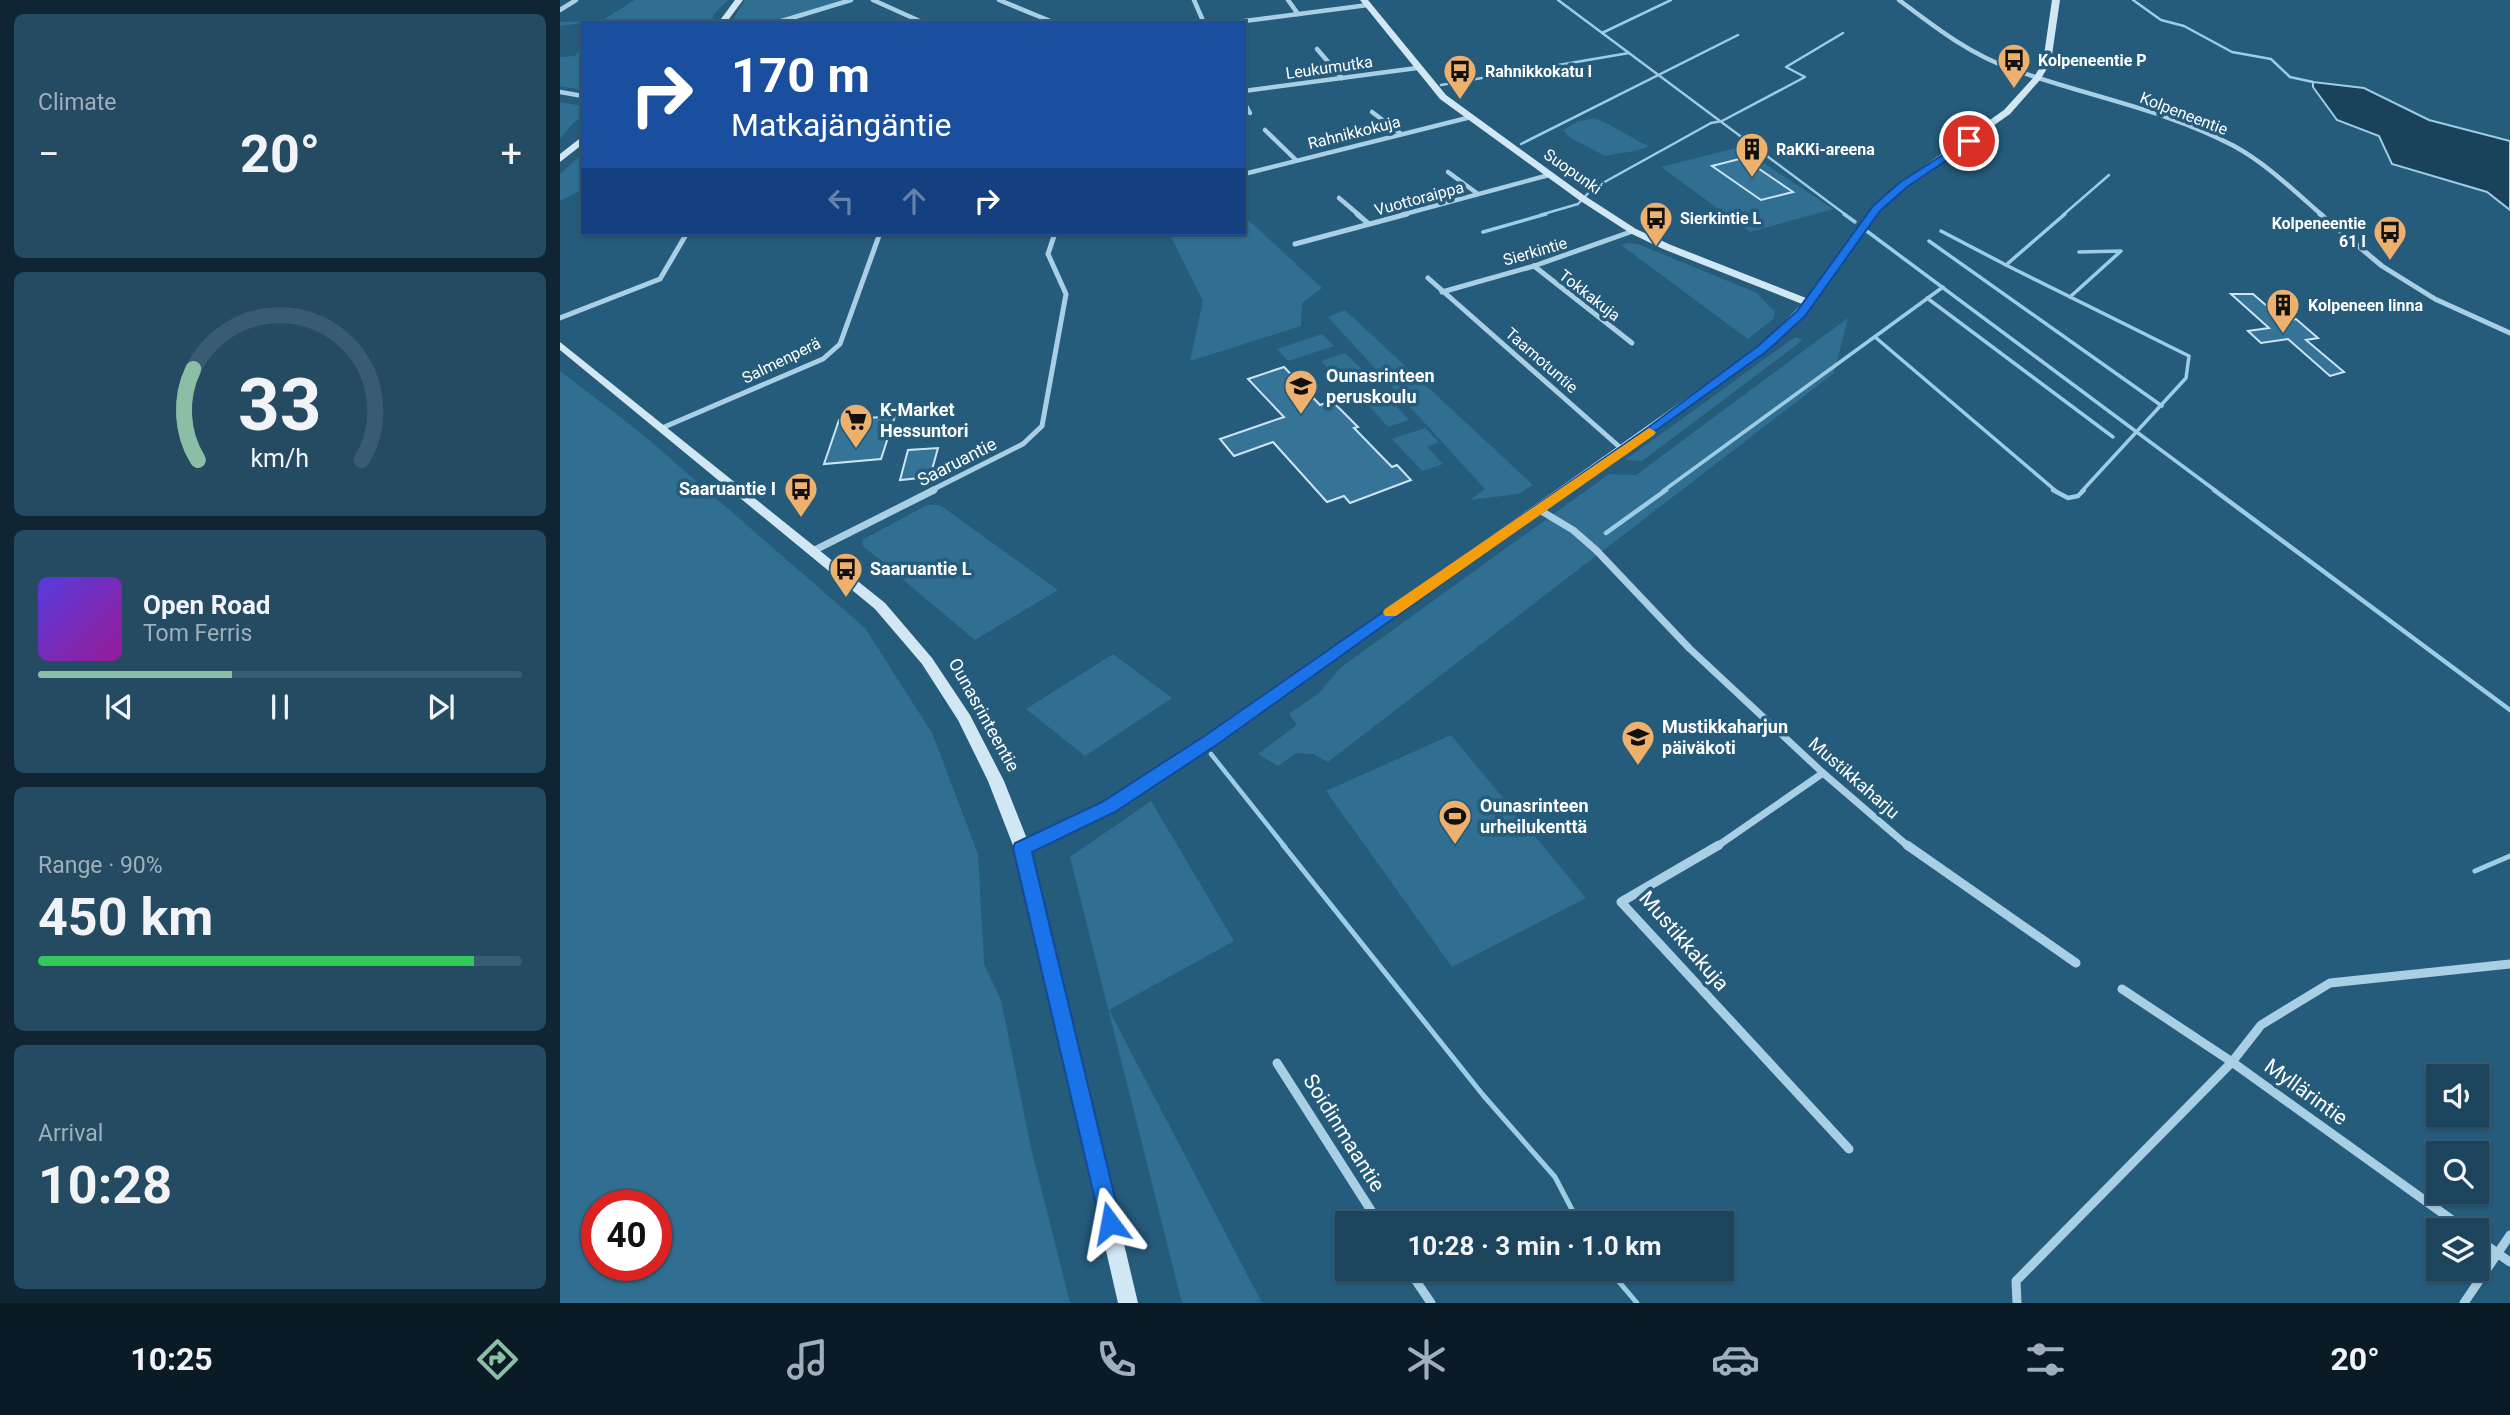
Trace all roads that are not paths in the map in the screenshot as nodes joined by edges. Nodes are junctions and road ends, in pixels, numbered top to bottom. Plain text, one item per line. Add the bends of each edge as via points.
1 (574, 0) edge
2 (739, 0) edge
3 (851, 0) edge
4 (873, 0) edge
5 (999, 0) edge
6 (1194, 0) edge
7 (1288, 0) edge
8 (1899, 0) edge
9 (2056, 0) edge
10 (1366, 3) edge
11 (560, 10) edge
12 (1298, 15) junction
13 (723, 21) edge
14 (787, 21) edge
15 (920, 21) edge
16 (1050, 21) edge
17 (1203, 21) edge
18 (1246, 21) edge
19 (1317, 49) dead end
20 (1418, 68) junction
21 (1342, 78) junction
22 (2037, 78) junction
23 (1246, 91) edge
24 (560, 92) edge
25 (581, 96) edge
26 (1246, 106) edge
27 (1372, 112) dead end
28 (1250, 113) dead end
29 (1471, 117) junction
30 (1265, 131) dead end
31 (1400, 133) junction
32 (581, 141) edge
33 (560, 159) edge
34 (1296, 160) junction
35 (1448, 172) dead end
36 (1246, 173) edge
37 (1549, 175) junction
38 (1478, 194) junction
39 (1339, 198) dead end
40 (1369, 224) junction
41 (1633, 231) junction
42 (686, 235) edge
43 (879, 235) edge
44 (1054, 235) edge
45 (1294, 244) dead end
46 (1534, 265) junction
47 (1428, 278) dead end
48 (1442, 292) junction
49 (1809, 303) junction
50 (560, 318) edge
51 (2510, 333) edge
52 (1632, 343) dead end
53 (560, 345) edge
54 (662, 428) junction
55 (1623, 450) junction
56 (1538, 509) junction
57 (813, 551) junction
58 (1823, 773) junction
59 (1022, 848) junction
60 (2076, 962) dead end
61 (2510, 964) edge
62 (2122, 989) dead end
63 (2232, 1062) junction
64 (1277, 1063) dead end
65 (1849, 1149) dead end
66 (1371, 1211) edge
67 (2449, 1218) edge
68 (2510, 1235) edge
69 (2489, 1247) edge
70 (2498, 1253) junction
71 (2510, 1262) edge
72 (1416, 1281) edge
73 (1128, 1303) edge
74 (1431, 1303) edge
75 (2017, 1303) edge
76 (2464, 1303) edge

1 - 11 street
2 - 13 street
3 - 14 street
4 - 15 street
5 - 16 street
6 - 17 street
7 - 12 street
8 - 22 street, Kolpeneentie via 1959,45
9 - 22 street via 2047,62
10 - 12 street
10 - 20 street, Suopunki
12 - 18 street
19 - 21 street
20 - 21 street, Leukumutka
20 - 29 street, Suopunki via 1443,97
21 - 23 street, Leukumutka
22 - 49 street via 2007,112 1903,185 1877,209
22 - 51 street, Kolpeneentie via 2176,121 2235,146 2382,266 2435,299
24 - 25 street
26 - 28 street
27 - 31 street
29 - 31 street, Rahnikkokuja
29 - 37 street, Suopunki
30 - 34 street
31 - 34 street, Rahnikkokuja
32 - 33 street
34 - 36 street, Rahnikkokuja
35 - 38 street
37 - 38 street, Vuottoraippa
37 - 41 street, Suopunki
38 - 40 street, Vuottoraippa
39 - 40 street
40 - 45 street, Vuottoraippa
41 - 46 street, Sierkintie
41 - 49 street, Suopunki
42 - 50 street via 660,279
43 - 54 street, Salmenperä via 840,344 823,359
44 - 57 street, Saaruantie via 1048,254 1066,294 1042,426 1023,444
46 - 48 street, Sierkintie
46 - 52 street, Tokkakuja
47 - 48 street, Taamotuntie
48 - 55 street, Taamotuntie
49 - 55 street via 1763,349
53 - 54 street, Ounasrinteentie
54 - 57 street, Ounasrinteentie
55 - 56 street
56 - 58 street, Mustikkaharju via 1596,550 1689,648
56 - 59 street via 1128,796
57 - 59 street, Ounasrinteentie via 880,606 942,678 996,778
58 - 60 street, Mustikkaharju via 1912,849
58 - 65 street, Mustikkakuja via 1731,838 1621,902
59 - 73 street, Ounasrinteentie
61 - 63 street via 2330,983 2261,1025
62 - 63 street, Myllärintie
63 - 67 street, Myllärintie
63 - 75 street via 2016,1280
64 - 66 street, Soidinmaantie
68 - 70 street
69 - 70 street
70 - 71 street
70 - 76 street
72 - 74 street

